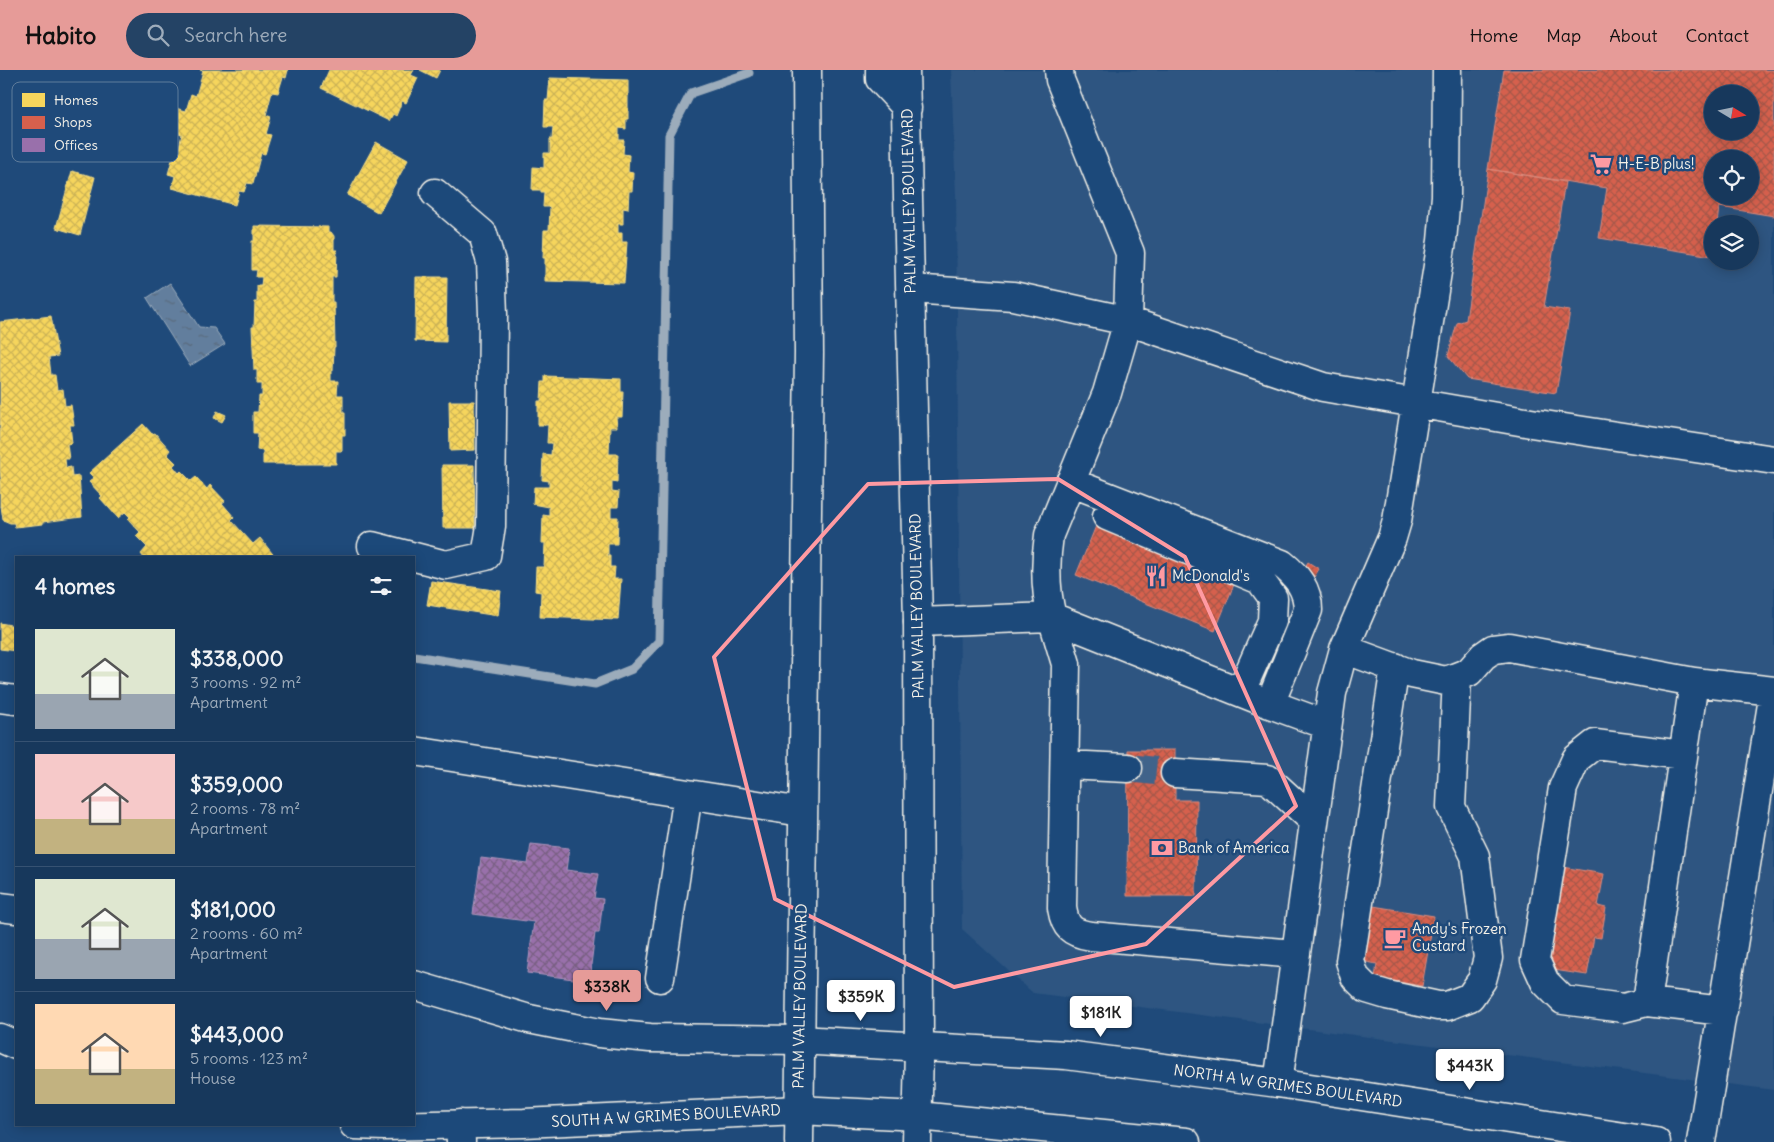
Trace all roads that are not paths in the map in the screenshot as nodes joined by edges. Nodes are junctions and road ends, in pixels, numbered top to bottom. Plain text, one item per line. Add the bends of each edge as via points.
1 (807, 70) edge
2 (880, 70) edge
3 (905, 70) edge
4 (1059, 70) edge
5 (1447, 70) edge
6 (907, 108) junction
7 (435, 193) dead end
8 (911, 289) junction
9 (1128, 321) junction
10 (1417, 404) junction
11 (1774, 460) edge
12 (1067, 490) junction
13 (372, 546) dead end
14 (411, 556) edge
15 (415, 557) edge
16 (1052, 617) junction
17 (918, 622) junction
18 (1344, 649) junction
19 (1395, 667) junction
20 (1457, 677) junction
21 (1694, 682) junction
22 (1240, 691) junction
23 (1774, 692) edge
24 (0, 698) edge
25 (15, 700) edge
26 (1270, 704) junction
27 (1327, 725) junction
28 (426, 753) edge
29 (1683, 755) junction
30 (1066, 765) junction
31 (1128, 768) tunnel mouth
32 (1175, 773) tunnel mouth
33 (688, 794) junction
34 (802, 812) junction
35 (1314, 822) junction
36 (0, 907) edge
37 (15, 909) edge
38 (1295, 954) junction
39 (660, 978) dead end
40 (415, 985) edge
41 (1647, 1002) junction
42 (1723, 1011) junction
43 (0, 1038) edge
44 (800, 1040) junction
45 (15, 1045) edge
46 (919, 1047) junction
47 (1278, 1082) junction
48 (799, 1110) junction
49 (384, 1126) edge
50 (917, 1129) edge
51 (460, 1133) edge
52 (799, 1142) edge
53 (1186, 1142) edge
54 (1656, 1142) edge
55 (1701, 1142) edge

1 - 34 main road, PALM VALLEY BOULEVARD via 809,353
2 - 6 main road via 880,79
3 - 6 main road, PALM VALLEY BOULEVARD
4 - 9 main road via 1060,80 1130,253
5 - 10 main road via 1444,228
6 - 8 main road, PALM VALLEY BOULEVARD
7 - 15 main road via 483,234 491,262 491,526 486,556 446,565
8 - 9 main road via 1013,296
8 - 17 main road, PALM VALLEY BOULEVARD
9 - 10 main road via 1323,387
9 - 12 main road via 1108,393
10 - 11 main road
10 - 18 main road via 1392,538
12 - 16 main road via 1046,551 1046,587
12 - 22 main road via 1260,580 1273,598 1272,621
12 - 26 main road via 1282,564 1298,578 1308,600 1308,610
13 - 14 main road
16 - 17 main road
16 - 22 main road
16 - 30 main road via 1066,664
17 - 46 main road, PALM VALLEY BOULEVARD
18 - 19 main road
18 - 27 main road
19 - 20 main road via 1446,681
19 - 20 main road via 1350,961 1355,977 1367,989 1438,1006 1470,997 1482,980 1488,958 1475,856 1451,807
20 - 21 main road via 1469,672 1493,649 1509,647
21 - 23 main road
21 - 29 main road
22 - 26 main road
23 - 42 main road
24 - 25 main road
26 - 27 main road
27 - 35 main road
28 - 33 main road
29 - 41 main road
29 - 41 main road via 1595,744 1576,759 1563,788 1535,960 1545,982 1563,1000 1623,1008
30 - 31 main road
30 - 38 main road via 1062,908 1064,921 1071,929 1091,936
32 - 35 main road via 1268,779
33 - 34 main road
33 - 39 main road
34 - 44 main road, PALM VALLEY BOULEVARD
35 - 38 main road
36 - 37 main road
38 - 47 main road
40 - 44 main road via 529,1019 599,1033 650,1038
41 - 42 main road
42 - 55 main road
43 - 45 main road
44 - 46 main road
44 - 48 main road, PALM VALLEY BOULEVARD
46 - 47 main road, NORTH A W GRIMES BOULEVARD via 1066,1055
46 - 50 main road, PALM VALLEY BOULEVARD
47 - 54 main road, NORTH A W GRIMES BOULEVARD
48 - 50 main road
48 - 51 main road, SOUTH A W GRIMES BOULEVARD via 524,1123
48 - 52 main road, PALM VALLEY BOULEVARD
49 - 51 main road, SOUTH A W GRIMES BOULEVARD
50 - 53 main road

